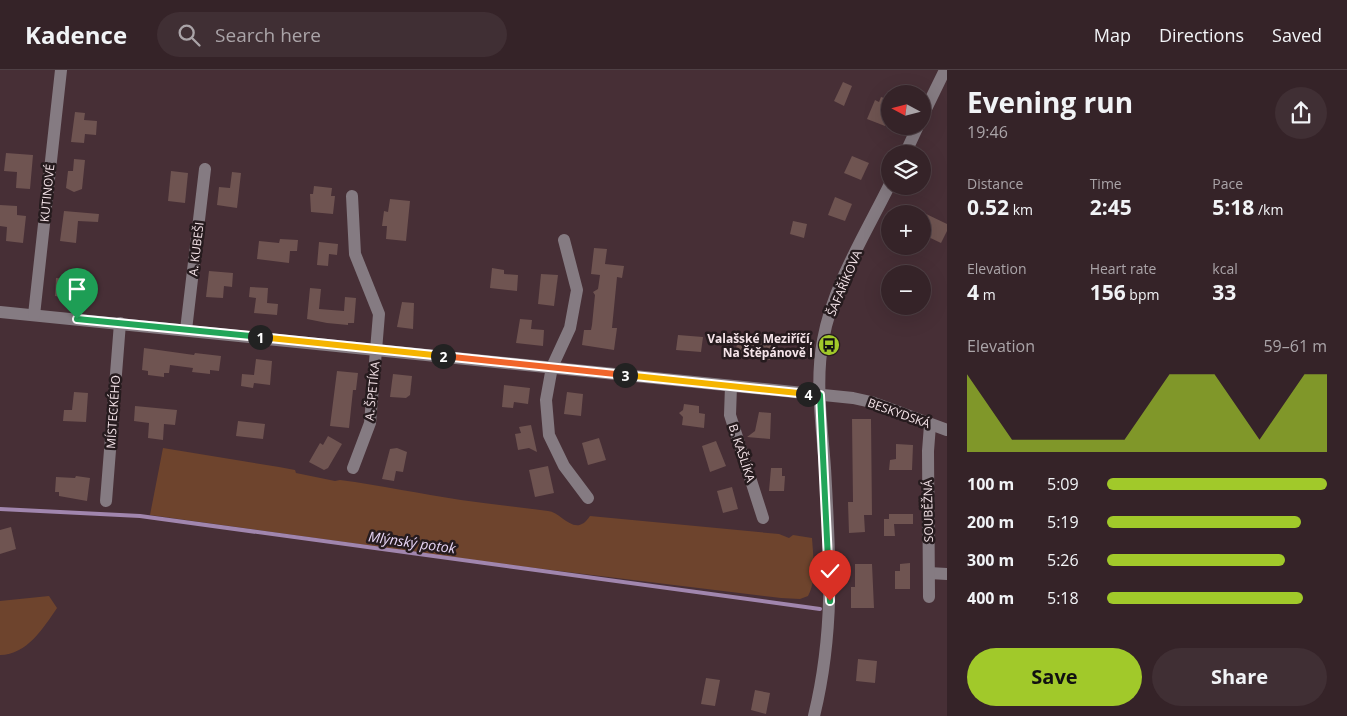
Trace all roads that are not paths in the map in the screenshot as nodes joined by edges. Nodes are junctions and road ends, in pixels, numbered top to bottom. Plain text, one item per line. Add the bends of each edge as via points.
1 (61, 70) edge
2 (945, 70) edge
3 (931, 99) edge
4 (205, 169) dead end
5 (885, 195) edge
6 (352, 196) dead end
7 (564, 240) dead end
8 (0, 312) edge
9 (34, 315) junction
10 (120, 323) junction
11 (186, 330) junction
12 (376, 349) junction
13 (552, 368) junction
14 (730, 386) junction
15 (820, 395) junction
16 (930, 425) junction
17 (947, 430) edge
18 (353, 468) dead end
19 (588, 498) dead end
20 (106, 501) dead end
21 (763, 518) dead end
22 (929, 573) junction
23 (947, 574) edge
24 (929, 597) dead end
25 (814, 716) edge

1 - 9 street, KUTINOVÉ
2 - 3 street
4 - 11 street, A. KUBEŠI
5 - 15 street, ŠAFAŘÍKOVA via 830,316 822,351
6 - 12 street, A. ŠPETÍKA via 356,254 379,314
7 - 13 street via 577,290 570,328
8 - 9 street, BESKYDSKÁ
9 - 10 street, BESKYDSKÁ
10 - 11 street, BESKYDSKÁ
10 - 20 street, MÍSTECKÉHO
11 - 12 street, BESKYDSKÁ
12 - 13 street, BESKYDSKÁ
12 - 18 street, A. ŠPETÍKA via 370,423
13 - 14 street, BESKYDSKÁ
13 - 19 street via 546,400 549,435 564,466
14 - 15 street, BESKYDSKÁ
14 - 21 street, B. KAŠLÍKA via 730,414
15 - 16 street, BESKYDSKÁ via 865,400
15 - 25 street, ŠAFAŘÍKOVA via 830,616 828,646
16 - 17 street, BESKYDSKÁ
16 - 22 street, SOUBĚŽNÁ
22 - 23 street
22 - 24 street, SOUBĚŽNÁ

